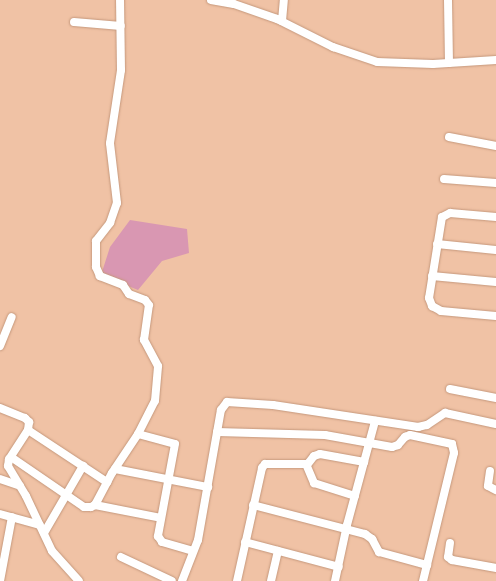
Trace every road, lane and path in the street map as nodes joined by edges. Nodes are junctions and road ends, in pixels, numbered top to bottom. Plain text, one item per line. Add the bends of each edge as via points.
1 (120, 0) edge
2 (211, 0) edge
3 (249, 0) edge
4 (284, 0) edge
5 (448, 0) edge
6 (249, 10) junction
7 (282, 21) junction
8 (74, 22) dead end
9 (121, 26) junction
10 (496, 60) edge
11 (449, 63) junction
12 (449, 137) dead end
13 (496, 146) edge
14 (444, 179) dead end
15 (496, 183) edge
16 (496, 217) edge
17 (437, 244) junction
18 (496, 250) edge
19 (432, 276) junction
20 (496, 282) edge
21 (496, 316) edge
22 (12, 317) dead end
23 (1, 342) edge
24 (450, 389) dead end
25 (496, 398) edge
26 (0, 408) edge
27 (375, 421) junction
28 (496, 424) edge
29 (28, 430) junction
30 (217, 432) junction
31 (138, 434) junction
32 (369, 442) junction
33 (11, 457) junction
34 (364, 462) junction
35 (307, 465) junction
36 (82, 466) junction
37 (115, 469) junction
38 (490, 471) dead end
39 (0, 479) edge
40 (169, 480) junction
41 (107, 482) junction
42 (20, 486) junction
43 (208, 487) junction
44 (496, 490) edge
45 (66, 494) junction
46 (354, 496) junction
47 (95, 504) junction
48 (253, 505) junction
49 (0, 514) edge
50 (12, 517) junction
51 (161, 518) junction
52 (42, 529) junction
53 (346, 530) junction
54 (245, 542) junction
55 (450, 543) dead end
56 (278, 551) junction
57 (193, 552) junction
58 (120, 556) dead end
59 (427, 565) junction
60 (338, 567) junction
61 (496, 568) edge
62 (71, 578) edge
63 (0, 581) edge
64 (79, 581) edge
65 (172, 581) edge
66 (182, 581) edge
67 (237, 581) edge
68 (271, 581) edge
69 (336, 581) edge
70 (423, 581) edge

1 - 9 street
2 - 6 street
3 - 6 street
4 - 7 street
5 - 11 street
6 - 7 street
7 - 11 street via 333,48 377,62
8 - 9 street
9 - 31 street via 121,70 110,143 117,203 110,223 96,241 96,267 100,276 123,285 129,294 149,305 144,340 158,370 153,408
10 - 11 street
12 - 13 street
14 - 15 street
16 - 17 street via 445,214 440,221
17 - 18 street
17 - 19 street
19 - 20 street
19 - 21 street via 429,298 436,310
22 - 23 street
24 - 25 street
26 - 29 street via 28,419
27 - 28 street via 423,426 444,413
27 - 30 street via 273,404 233,401 223,404
27 - 32 street
29 - 33 street
29 - 36 street
30 - 32 street via 325,436
30 - 43 street
31 - 37 street
31 - 40 street via 175,444
32 - 34 street
32 - 59 street via 395,446 410,435 448,442 454,447
33 - 42 street via 8,466
33 - 45 street
34 - 35 street via 320,454
34 - 46 street
35 - 46 street via 314,483
35 - 48 street via 265,464
36 - 41 street
36 - 45 street
37 - 40 street
37 - 41 street
38 - 44 street via 488,486
39 - 42 street
40 - 43 street
40 - 51 street
41 - 47 street
42 - 52 street
43 - 57 street
45 - 47 street via 84,507
45 - 52 street
46 - 53 street
47 - 51 street
48 - 53 street
48 - 54 street
49 - 50 street
50 - 52 street
50 - 63 street
51 - 57 street via 160,539
52 - 62 street via 52,551
53 - 59 street via 369,536 381,553
53 - 60 street
54 - 56 street
54 - 67 street
55 - 61 street via 450,560
56 - 60 street
56 - 68 street
57 - 66 street
58 - 65 street
59 - 70 street
60 - 69 street
62 - 64 street

